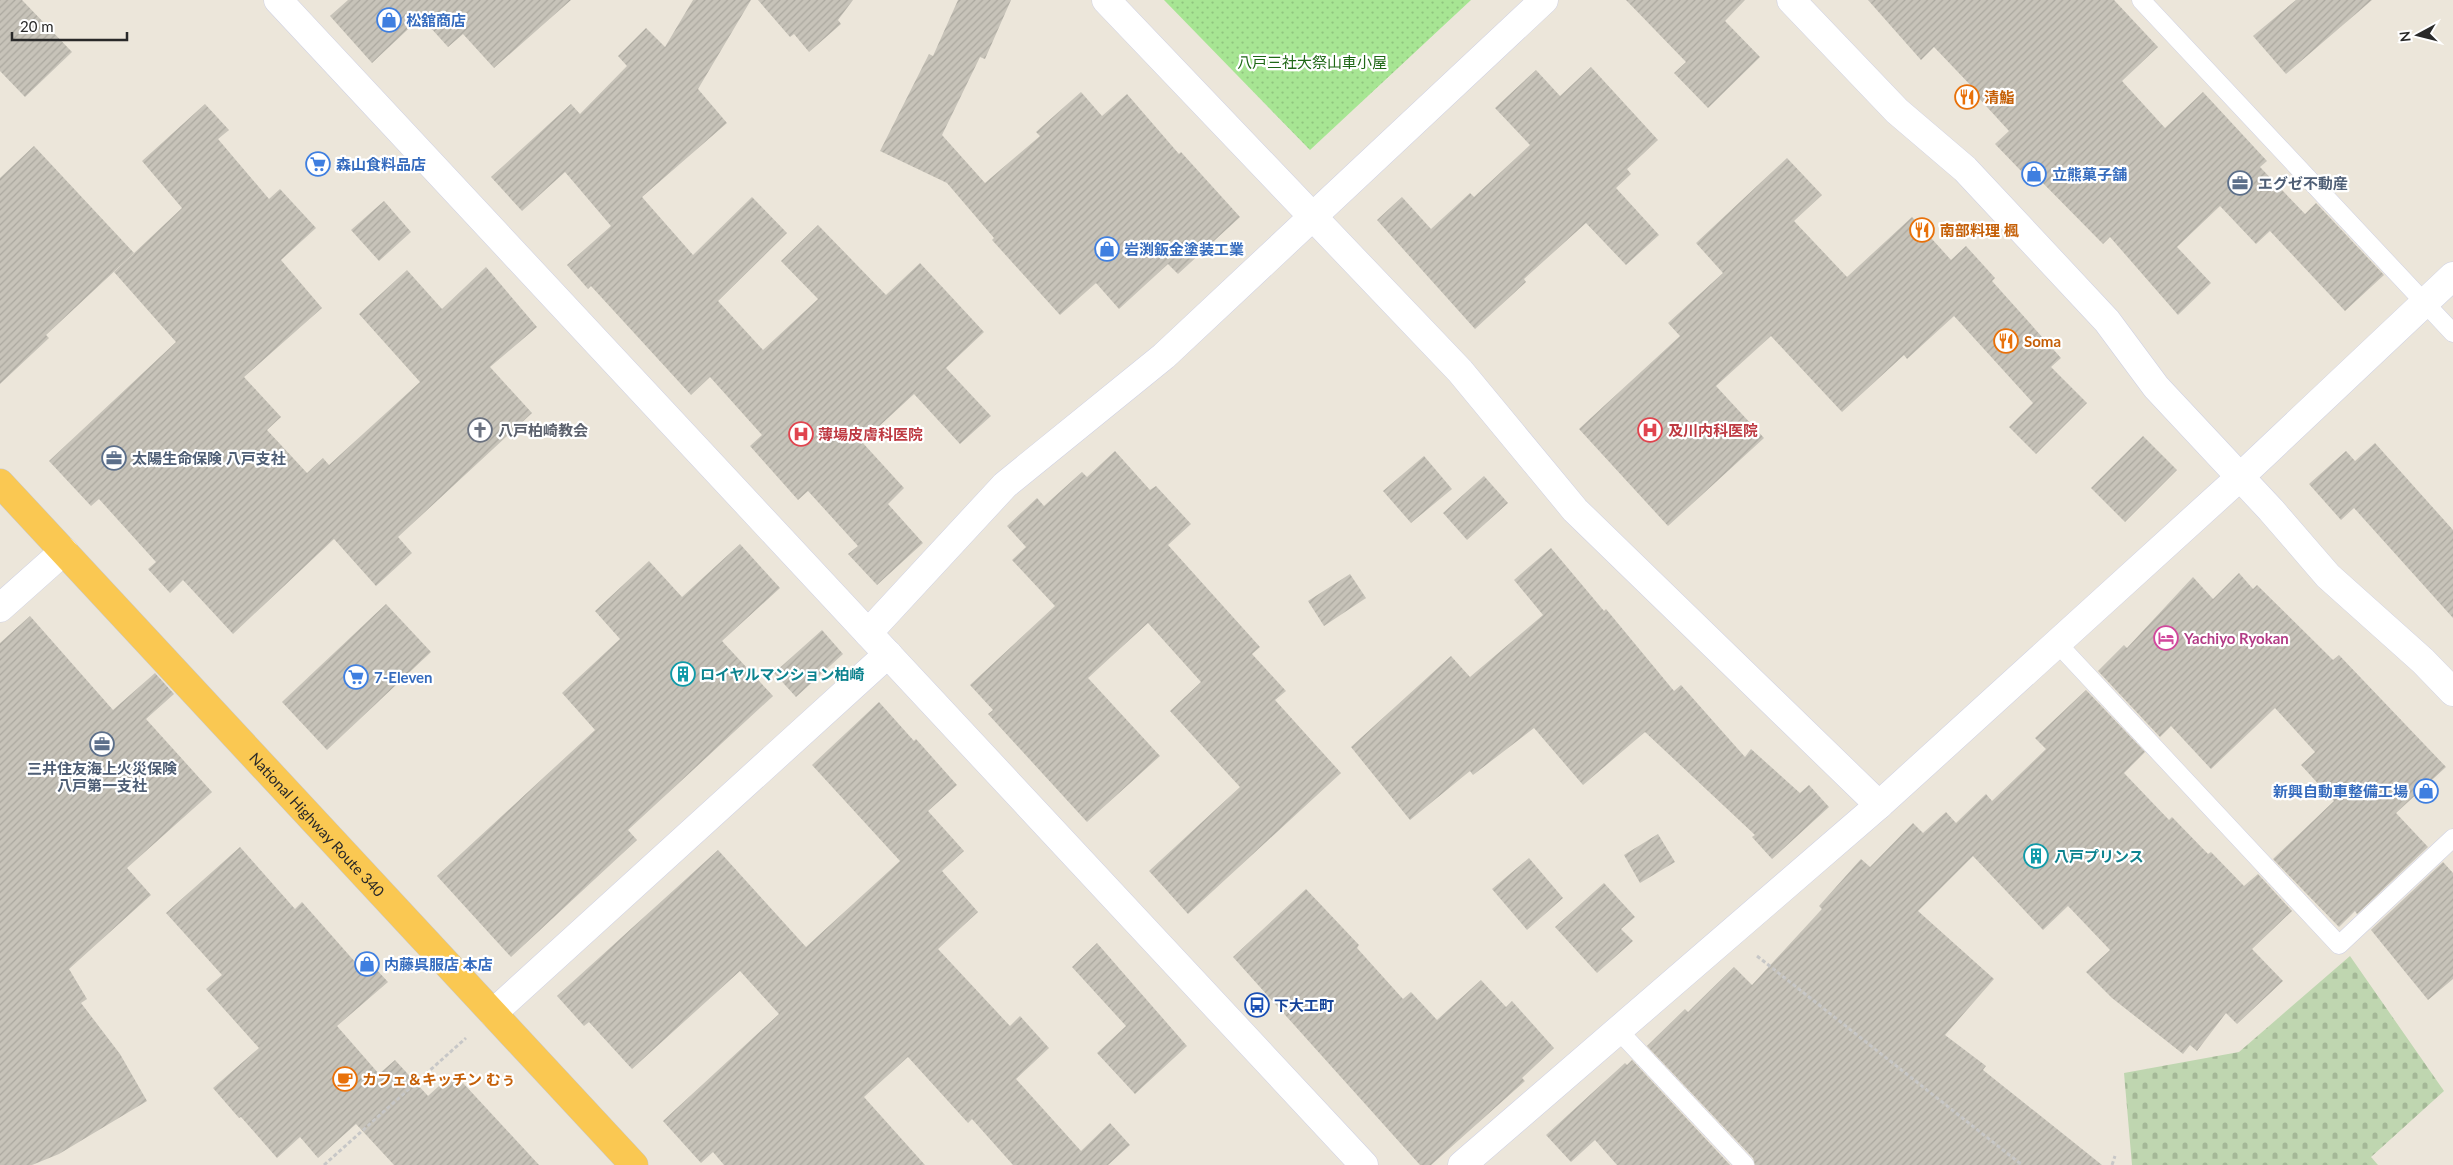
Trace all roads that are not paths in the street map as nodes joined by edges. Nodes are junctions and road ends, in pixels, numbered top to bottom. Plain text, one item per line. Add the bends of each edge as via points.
1 (278, 0) edge
2 (1106, 0) edge
3 (1544, 0) edge
4 (1791, 0) edge
5 (2141, 0) edge
6 (1312, 216) junction
7 (2453, 276) edge
8 (2425, 303) junction
9 (2453, 333) edge
10 (2240, 477) junction
11 (0, 484) edge
12 (64, 551) junction
13 (0, 608) edge
14 (868, 633) junction
15 (2057, 643) junction
16 (888, 654) junction
17 (2453, 692) edge
18 (1879, 805) junction
19 (2453, 838) edge
20 (493, 1013) junction
21 (1618, 1030) junction
22 (634, 1165) edge
23 (1364, 1165) edge
24 (1462, 1165) edge
25 (1745, 1165) edge

1 - 14 street
2 - 6 street
3 - 6 street
4 - 10 street via 1897,111 1971,176 2107,321 2156,387
5 - 8 lane
6 - 14 street via 1164,356 1005,485
6 - 18 street via 1460,371 1575,510
7 - 8 street
8 - 9 lane
8 - 10 street
10 - 15 street
10 - 17 street via 2328,576
11 - 12 highway, National Highway Route 340
12 - 13 street
12 - 20 highway, National Highway Route 340
14 - 16 street
15 - 18 street
15 - 19 lane via 2339,945
16 - 20 street
16 - 23 street
18 - 21 street
20 - 22 highway, National Highway Route 340
21 - 24 street
21 - 25 lane

